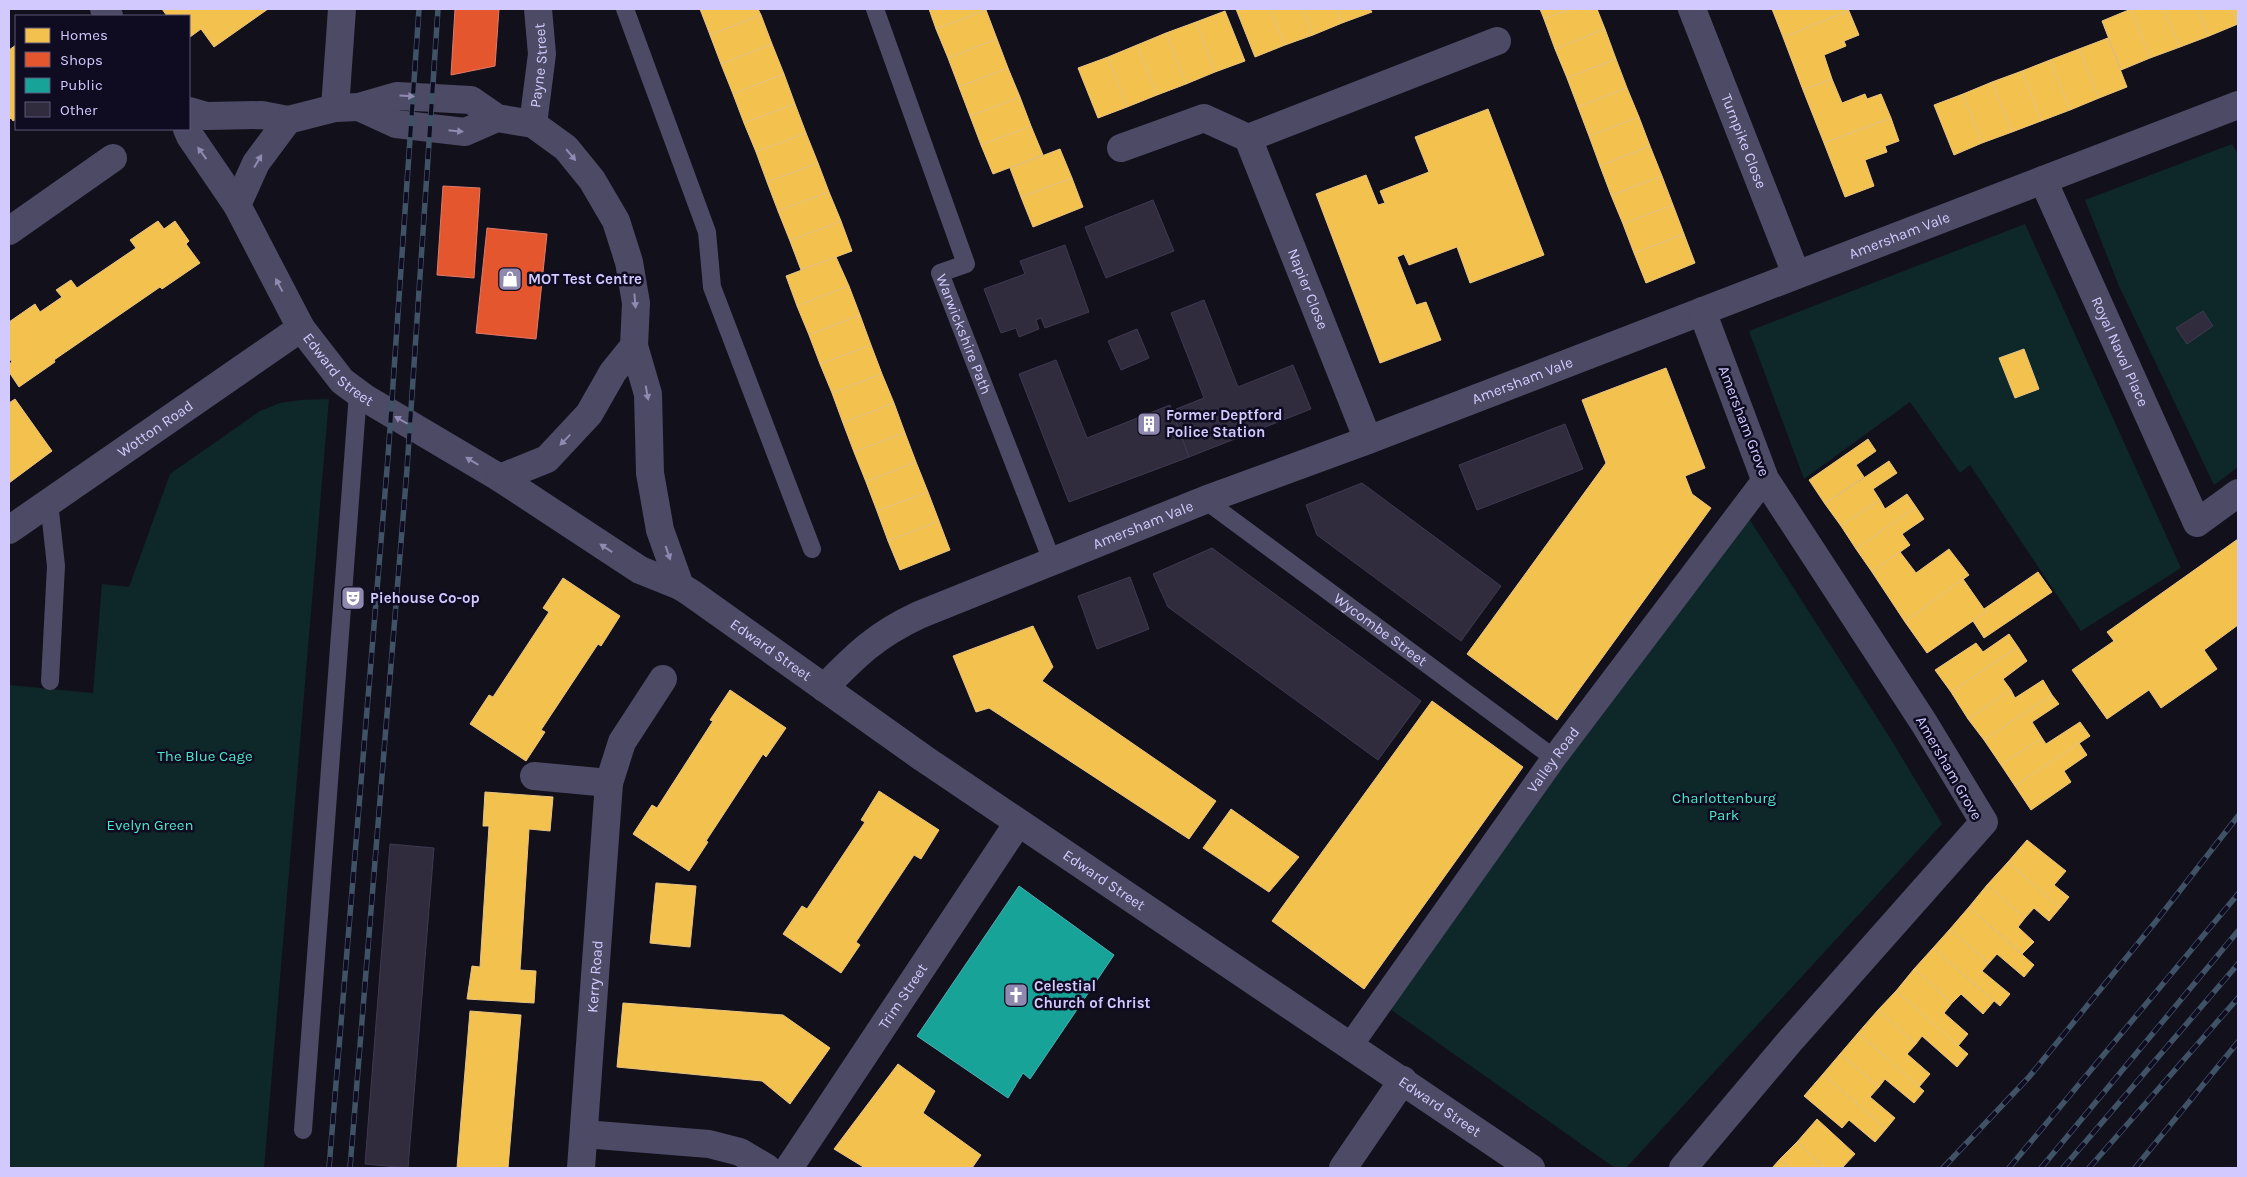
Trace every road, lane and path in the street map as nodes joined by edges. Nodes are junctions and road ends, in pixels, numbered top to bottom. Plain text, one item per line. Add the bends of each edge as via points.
1 (342, 9) edge
2 (538, 9) edge
3 (625, 9) edge
4 (875, 9) edge
5 (1692, 9) edge
6 (1497, 41) dead end
7 (2238, 105) edge
8 (347, 108) junction
9 (190, 111) edge
10 (288, 120) junction
11 (534, 124) junction
12 (187, 130) edge
13 (1248, 138) junction
14 (1121, 148) dead end
15 (113, 158) dead end
16 (2043, 180) junction
17 (237, 205) junction
18 (9, 231) edge
19 (1796, 274) junction
20 (1702, 312) junction
21 (302, 328) junction
22 (634, 346) junction
23 (358, 393) junction
24 (1368, 440) junction
25 (500, 478) junction
26 (1765, 479) junction
27 (2238, 493) edge
28 (1205, 500) junction
29 (49, 502) junction
30 (9, 530) edge
31 (812, 550) dead end
32 (1052, 560) junction
33 (680, 586) junction
34 (663, 679) dead end
35 (50, 681) dead end
36 (824, 688) junction
37 (1554, 758) junction
38 (534, 776) dead end
39 (609, 783) junction
40 (1018, 823) junction
41 (1350, 1046) junction
42 (1403, 1080) junction
43 (304, 1130) dead end
44 (584, 1134) junction
45 (581, 1168) edge
46 (767, 1168) edge
47 (788, 1168) edge
48 (1343, 1168) edge
49 (1532, 1168) edge
50 (1683, 1168) edge

1 - 8 street
2 - 11 street, Payne Street via 542,54
3 - 31 lane via 707,232 712,287
4 - 32 lane, Warwickshire Path via 966,264 940,274
5 - 19 street, Turnpike Close
6 - 13 street
7 - 16 street, Amersham Vale
8 - 10 street
8 -> 11 street via 396,124 465,132 497,118
9 - 10 street via 206,116 262,115
17 -> 10 street via 256,163
11 -> 22 street via 566,148 592,180 616,221 630,262 636,303
17 -> 12 street, Edward Street
13 - 14 street via 1204,118
13 - 24 street, Napier Close
15 - 18 street
16 - 19 street, Amersham Vale
16 - 27 street, Royal Naval Place via 2197,523
21 -> 17 street, Edward Street
19 - 20 street, Amersham Vale
20 - 24 street, Amersham Vale
20 - 26 street, Amersham Grove
21 - 23 street, Edward Street via 342,381
21 - 29 street, Wotton Road
22 -> 25 street via 613,372 589,414 547,458
22 -> 33 street via 648,394 650,473 660,530
25 -> 23 street, Edward Street
23 - 43 lane
24 - 28 street, Amersham Vale
33 -> 25 street, Edward Street via 640,570
26 - 37 street, Valley Road
26 - 50 street, Amersham Grove via 1924,723 1984,822 1790,1041
28 - 32 street, Amersham Vale
28 - 37 lane, Wycombe Street
29 - 30 street, Wotton Road
29 - 35 lane via 56,566
32 - 36 street, Amersham Vale via 899,624 864,648
33 - 36 street, Edward Street
34 - 39 street, Kerry Road via 622,742
36 - 40 street, Edward Street
37 - 41 street, Valley Road
38 - 39 street
39 - 44 street, Kerry Road
40 - 41 street, Edward Street
40 - 47 street, Trim Street
41 - 42 street, Edward Street
42 - 48 street
42 - 49 street, Edward Street
44 - 45 street, Kerry Road
44 - 46 street via 709,1144 740,1152

